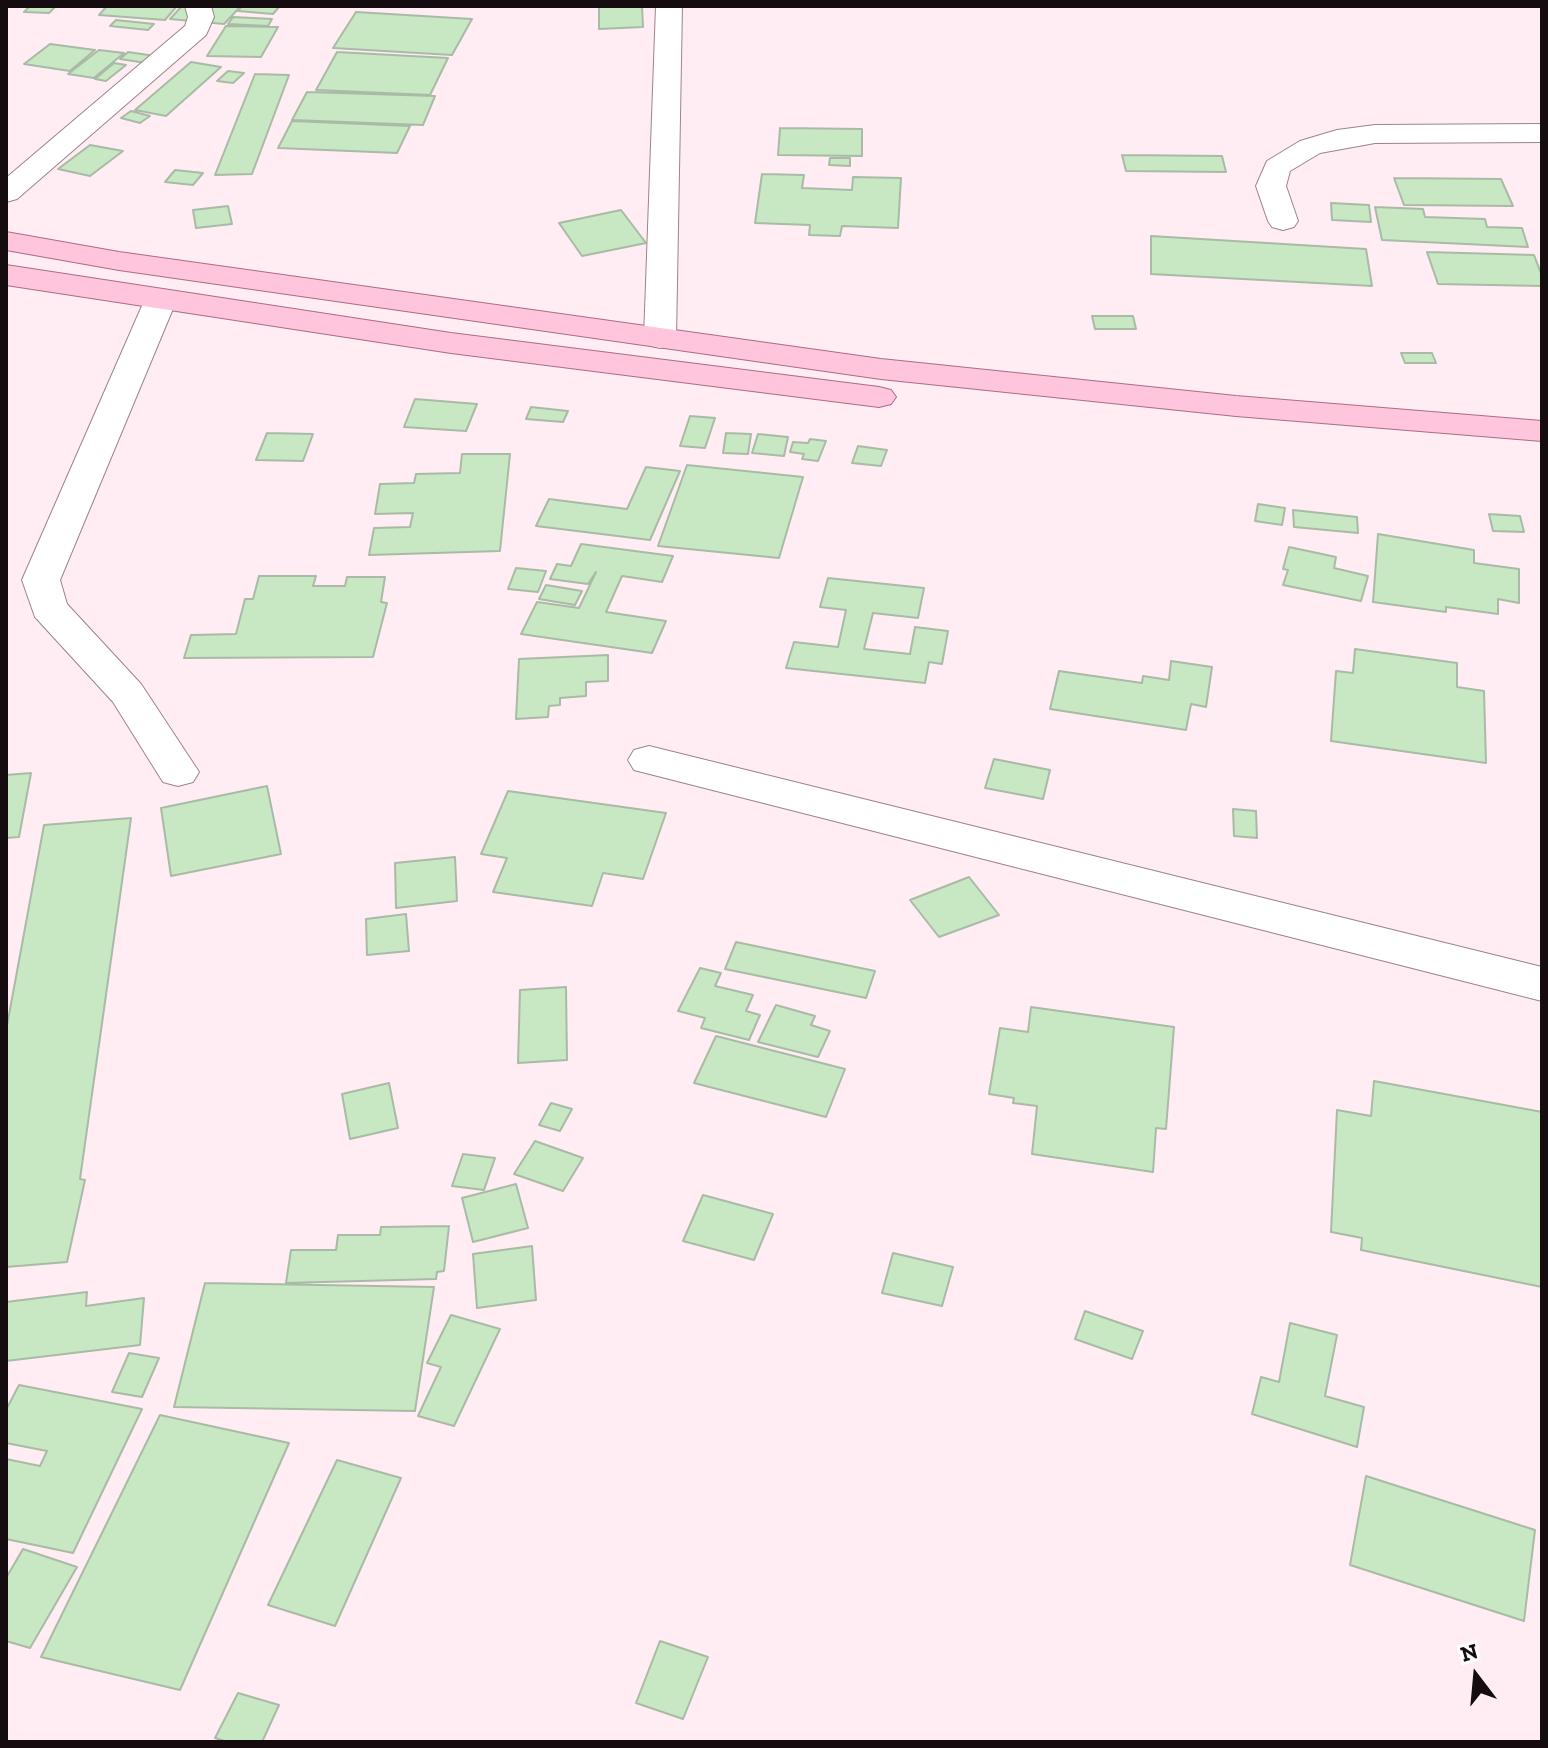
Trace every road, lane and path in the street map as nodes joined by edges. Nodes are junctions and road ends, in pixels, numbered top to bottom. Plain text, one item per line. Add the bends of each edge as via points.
1 (198, 6) edge
2 (669, 6) edge
3 (1542, 133) edge
4 (6, 193) edge
5 (1283, 221) dead end
6 (6, 241) edge
7 (6, 275) edge
8 (161, 299) junction
9 (660, 338) junction
10 (1542, 431) edge
11 (1542, 460) edge
12 (649, 760) dead end
13 (178, 772) dead end
14 (1542, 984) edge

1 - 4 street via 197,29
2 - 9 street
3 - 5 street via 1375,134 1310,147 1277,167 1271,186
6 - 9 main road
7 - 8 main road
8 - 11 main road via 797,389
8 - 13 street via 41,580 49,608 127,693
9 - 10 main road via 881,369
12 - 14 street

